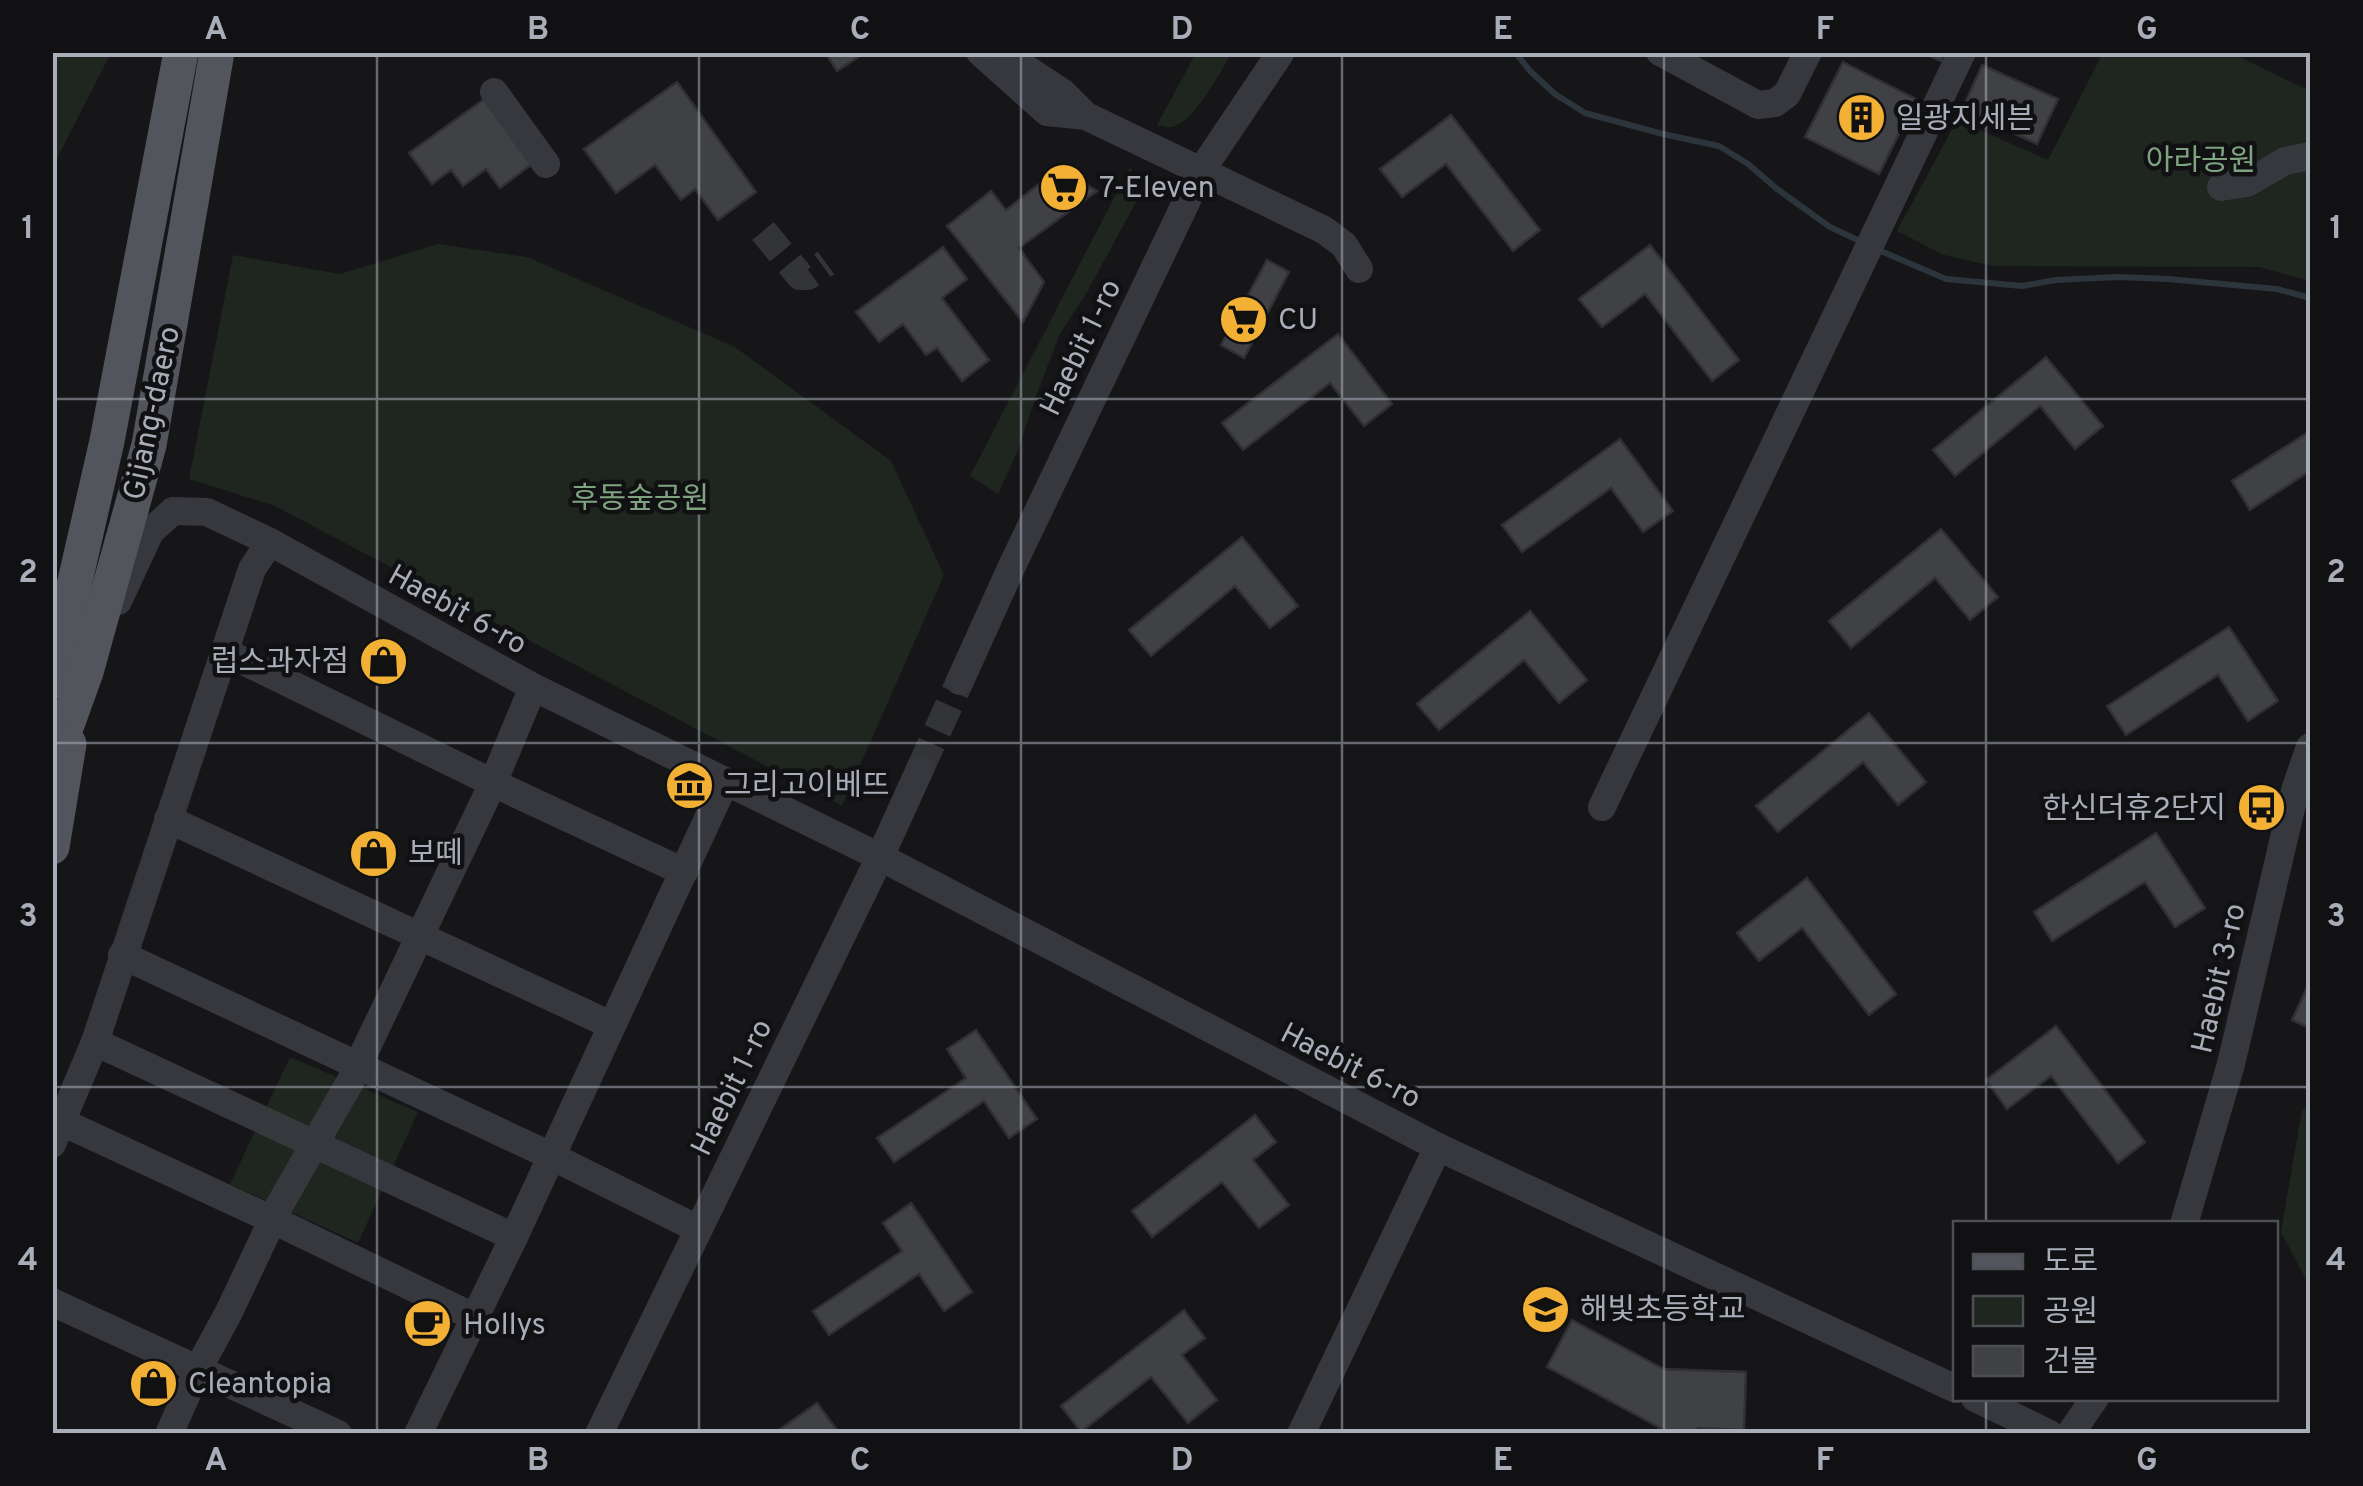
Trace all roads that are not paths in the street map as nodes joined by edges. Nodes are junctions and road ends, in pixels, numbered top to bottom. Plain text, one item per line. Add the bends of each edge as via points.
1 (181, 52) edge
2 (217, 52) edge
3 (980, 52) edge
4 (1001, 52) edge
5 (1280, 52) edge
6 (1660, 52) edge
7 (1808, 52) edge
8 (1962, 52) edge
9 (494, 92) dead end
10 (1086, 116) junction
11 (2310, 156) edge
12 (546, 164) dead end
13 (1200, 171) junction
14 (2222, 186) dead end
15 (1359, 269) dead end
16 (270, 542) junction
17 (225, 652) junction
18 (960, 681) tunnel mouth
19 (72, 684) edge
20 (533, 687) junction
21 (2310, 747) edge
22 (52, 766) edge
23 (920, 769) tunnel mouth
24 (725, 782) junction
25 (493, 783) junction
26 (1602, 806) dead end
27 (168, 819) junction
28 (52, 847) edge
29 (880, 857) junction
30 (684, 872) junction
31 (421, 937) junction
32 (122, 955) junction
33 (611, 1026) junction
34 (94, 1042) junction
35 (357, 1066) junction
36 (57, 1133) edge
37 (1438, 1147) junction
38 (551, 1156) junction
39 (273, 1220) junction
40 (2185, 1221) edge
41 (698, 1228) junction
42 (514, 1237) junction
43 (52, 1302) edge
44 (476, 1318) junction
45 (198, 1369) junction
46 (1953, 1388) edge
47 (1981, 1401) edge
48 (2093, 1401) edge
49 (169, 1434) edge
50 (338, 1434) edge
51 (418, 1434) edge
52 (599, 1434) edge
53 (1301, 1434) edge
54 (2050, 1434) edge
55 (2070, 1434) edge

1 - 19 main road, Gijang-daero via 108,441
2 - 19 main road, Gijang-daero via 149,444
3 - 10 street via 1047,112
4 - 10 street
5 - 13 street, Haebit 1-ro
6 - 7 street via 1758,105 1788,94
8 - 26 street
9 - 12 street
10 - 13 street
11 - 14 street via 2247,183
13 - 15 street via 1324,230
13 - 18 street, Haebit 1-ro
16 - 17 street via 252,569
16 - 19 street, Haebit 6-ro via 207,512 173,510 150,532
16 - 20 street, Haebit 6-ro
17 - 25 street
17 - 27 street
19 - 22 main road, Gijang-daero
19 - 28 main road
20 - 24 street, Haebit 6-ro
20 - 25 street
21 - 40 street, Haebit 3-ro via 2232,1064
23 - 29 street, Haebit 1-ro
24 - 29 street, Haebit 6-ro
24 - 30 street
25 - 30 street
25 - 31 street
27 - 31 street
27 - 32 street
29 - 37 street, Haebit 6-ro
29 - 41 street, Haebit 1-ro
30 - 33 street
31 - 33 street
31 - 35 street
32 - 34 street
32 - 35 street
33 - 38 street
34 - 36 street
34 - 42 street
35 - 38 street
35 - 39 street
36 - 39 street
37 - 46 street, Haebit 6-ro
37 - 53 street
38 - 41 street
38 - 42 street
39 - 44 street
39 - 45 street
41 - 52 street, Haebit 1-ro
42 - 44 street
43 - 45 street
44 - 51 street
45 - 49 street
45 - 50 street
47 - 54 street
48 - 55 street

